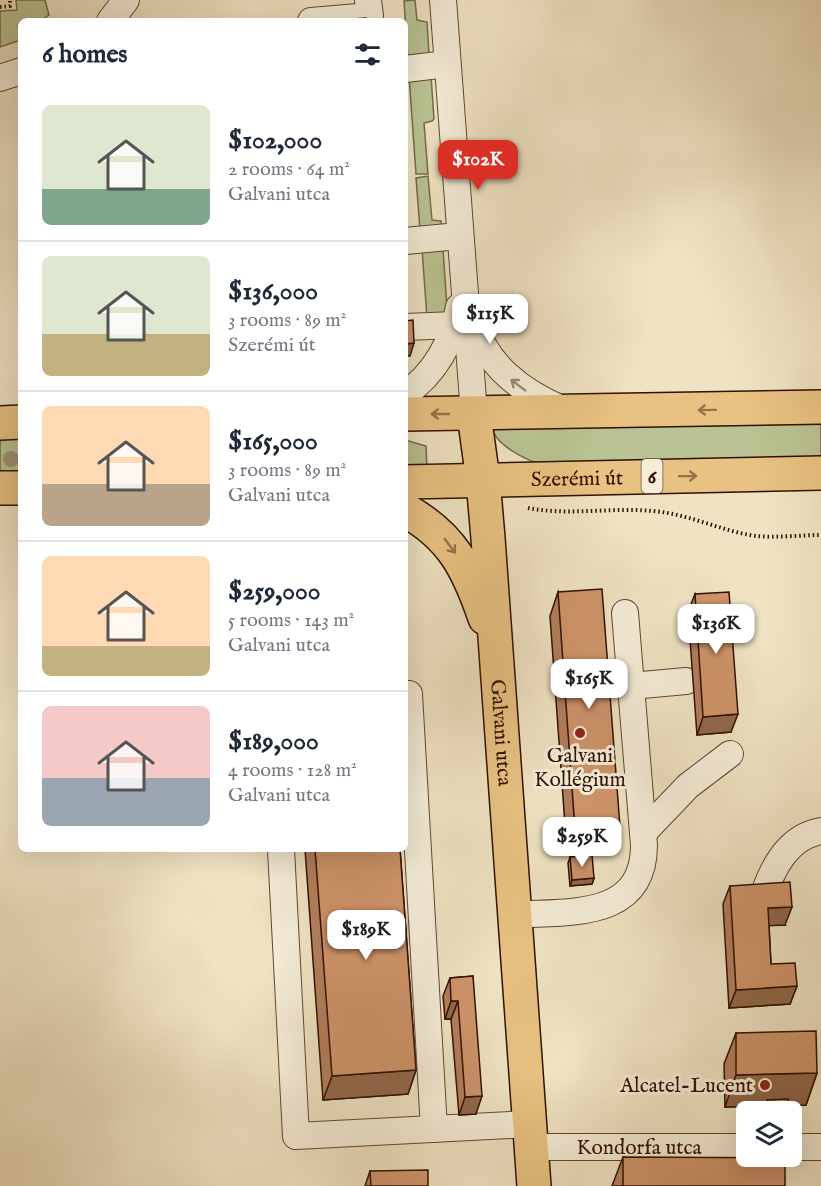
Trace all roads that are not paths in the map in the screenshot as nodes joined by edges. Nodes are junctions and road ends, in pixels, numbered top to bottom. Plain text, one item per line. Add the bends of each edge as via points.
1 (126, 0) edge
2 (368, 0) edge
3 (443, 0) edge
4 (112, 18) edge
5 (346, 18) edge
6 (447, 64) junction
7 (408, 69) edge
8 (18, 72) edge
9 (0, 78) edge
10 (459, 236) junction
11 (408, 241) edge
12 (463, 280) junction
13 (456, 325) junction
14 (408, 327) edge
15 (408, 392) edge
16 (821, 407) edge
17 (569, 412) junction
18 (408, 414) edge
19 (474, 414) junction
20 (18, 422) edge
21 (0, 423) edge
22 (821, 473) edge
23 (408, 482) edge
24 (0, 488) edge
25 (18, 488) edge
26 (484, 494) junction
27 (408, 512) edge
28 (625, 613) dead end
29 (496, 654) junction
30 (686, 681) dead end
31 (631, 686) junction
32 (409, 693) dead end
33 (730, 754) dead end
34 (821, 831) edge
35 (643, 833) junction
36 (280, 852) edge
37 (763, 896) edge
38 (514, 915) junction
39 (434, 1129) junction
40 (531, 1136) junction
41 (736, 1146) edge
42 (802, 1147) edge
43 (821, 1147) edge
44 (534, 1186) edge

1 - 4 street
2 - 5 street via 370,16
3 - 6 street, Galvani utca
6 - 7 street
6 - 10 street, Galvani utca
8 - 9 street
10 - 11 street
10 - 12 street, Galvani utca
12 - 13 street, Galvani utca
17 -> 12 street, Galvani utca via 514,383 495,363 473,322
12 - 19 street, Galvani utca
13 - 14 street
13 - 15 street, Galvani utca via 432,369
16 -> 17 main road
17 - 19 main road
19 -> 18 main road
19 - 26 main road, Galvani utca
20 - 21 main road
26 -> 22 main road, Szerémi út / 6
23 - 26 main road, Szerémi út / 6
24 - 25 main road
26 - 29 main road, Galvani utca
27 -> 29 main road via 435,529 452,548 479,601
28 - 31 street
29 - 38 main road, Galvani utca
30 - 31 street
31 - 35 street
32 - 39 street
33 - 35 street via 687,786
34 - 37 street via 804,837 782,855
35 - 38 street via 644,857 639,877 618,899 599,908
36 - 39 street, Kondorfa utca via 296,1136
38 - 40 main road, Galvani utca
39 - 40 street, Kondorfa utca
40 - 41 street, Kondorfa utca
40 - 44 main road, Galvani utca
42 - 43 street

